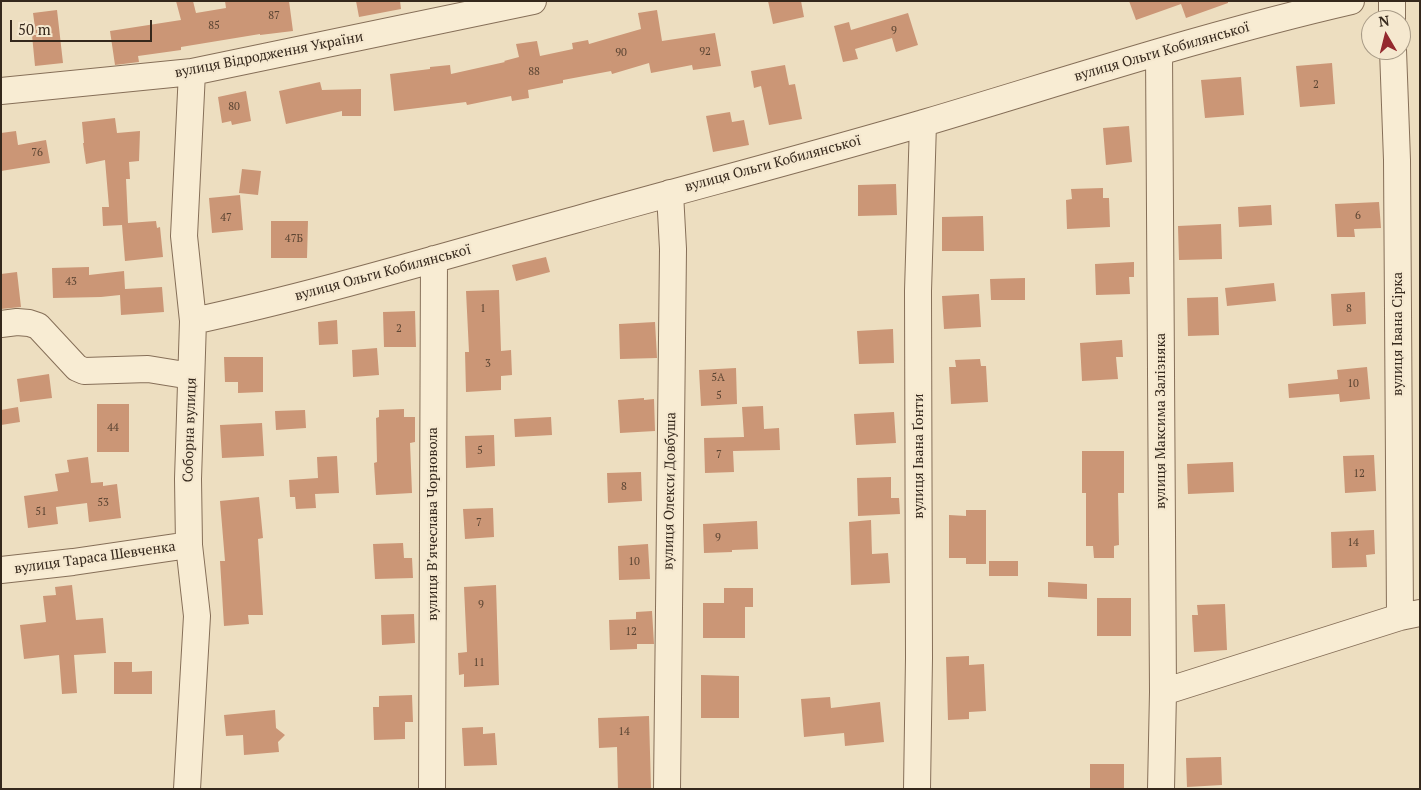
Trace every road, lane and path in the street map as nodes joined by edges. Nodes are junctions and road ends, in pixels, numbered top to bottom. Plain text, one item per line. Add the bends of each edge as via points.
1 (533, 1) edge
2 (1352, 1) edge
3 (1159, 52) junction
4 (1393, 60) edge
5 (192, 72) junction
6 (1, 91) edge
7 (923, 123) junction
8 (670, 193) junction
9 (434, 259) junction
10 (193, 321) junction
11 (1, 324) edge
12 (191, 376) junction
13 (188, 545) junction
14 (1, 570) edge
15 (1410, 615) edge
16 (1163, 692) junction
17 (187, 789) edge
18 (432, 789) edge
19 (667, 789) edge
20 (917, 789) edge
21 (1161, 789) edge

1 - 5 street, вулиця Відродження України
2 - 3 street, вулиця Ольги Кобилянської
3 - 7 street, вулиця Ольги Кобилянської
3 - 16 street, вулиця Максима Залізняка
4 - 15 street, вулиця Івана Сірка
5 - 6 street, вулиця Відродження України
5 - 10 street, Соборна вулиця via 184,236
7 - 8 street, вулиця Ольги Кобилянської
7 - 20 street, вулиця Івана Ґонти via 918,291
8 - 9 street, вулиця Ольги Кобилянської
8 - 19 street, вулиця Олекси Довбуша via 673,249
9 - 10 street, вулиця Ольги Кобилянської via 255,308
9 - 18 street, вулиця Вʼячеслава Чорновола
10 - 12 street, Соборна вулиця
11 - 12 street via 17,322 38,326 77,368 84,371 148,370
12 - 13 street, Соборна вулиця
13 - 14 street, вулиця Тараса Шевченка
13 - 17 street, Соборна вулиця via 197,616
15 - 16 street
16 - 21 street, вулиця Максима Залізняка

